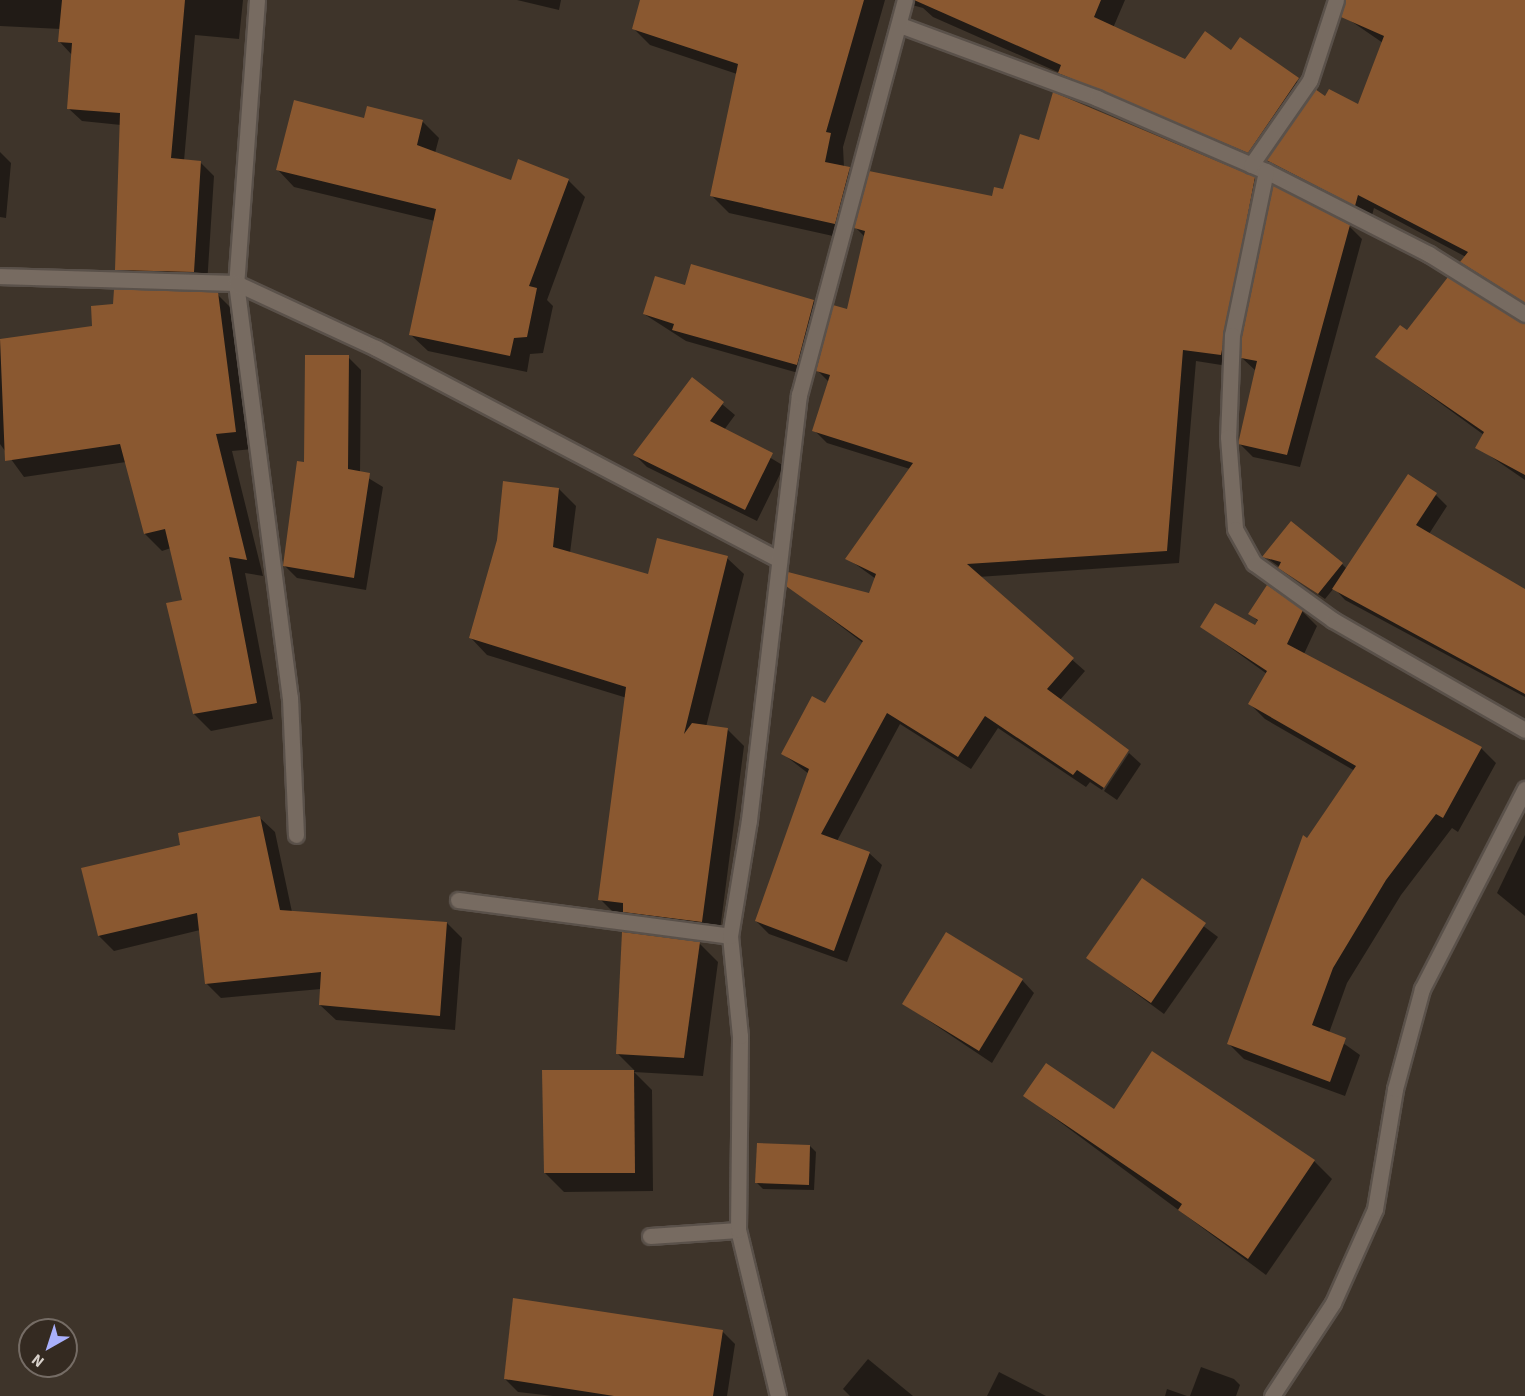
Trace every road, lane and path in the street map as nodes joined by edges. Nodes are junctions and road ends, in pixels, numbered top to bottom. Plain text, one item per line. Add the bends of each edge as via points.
1 (258, 0) edge
2 (905, 0) edge
3 (1336, 0) edge
4 (900, 25) junction
5 (1251, 165) junction
6 (1266, 171) junction
7 (0, 276) edge
8 (236, 283) junction
9 (1525, 314) edge
10 (776, 558) junction
11 (1525, 730) edge
12 (1525, 789) edge
13 (296, 835) dead end
14 (458, 900) dead end
15 (730, 936) junction
16 (738, 1230) junction
17 (650, 1236) dead end
18 (778, 1396) edge
19 (1272, 1396) edge

1 - 8 street
2 - 4 street
3 - 5 street via 1310,80
4 - 5 street via 1097,98
4 - 10 street via 799,395
5 - 6 street
6 - 9 street via 1429,254
6 - 11 street via 1232,334 1228,437 1235,529 1254,563 1333,620
7 - 8 street
8 - 10 street via 376,348
8 - 13 street via 290,698
10 - 15 street via 749,820
12 - 19 street via 1422,989 1395,1089 1375,1209 1334,1303
14 - 15 street
15 - 16 street via 740,1036
16 - 17 street
16 - 18 street

